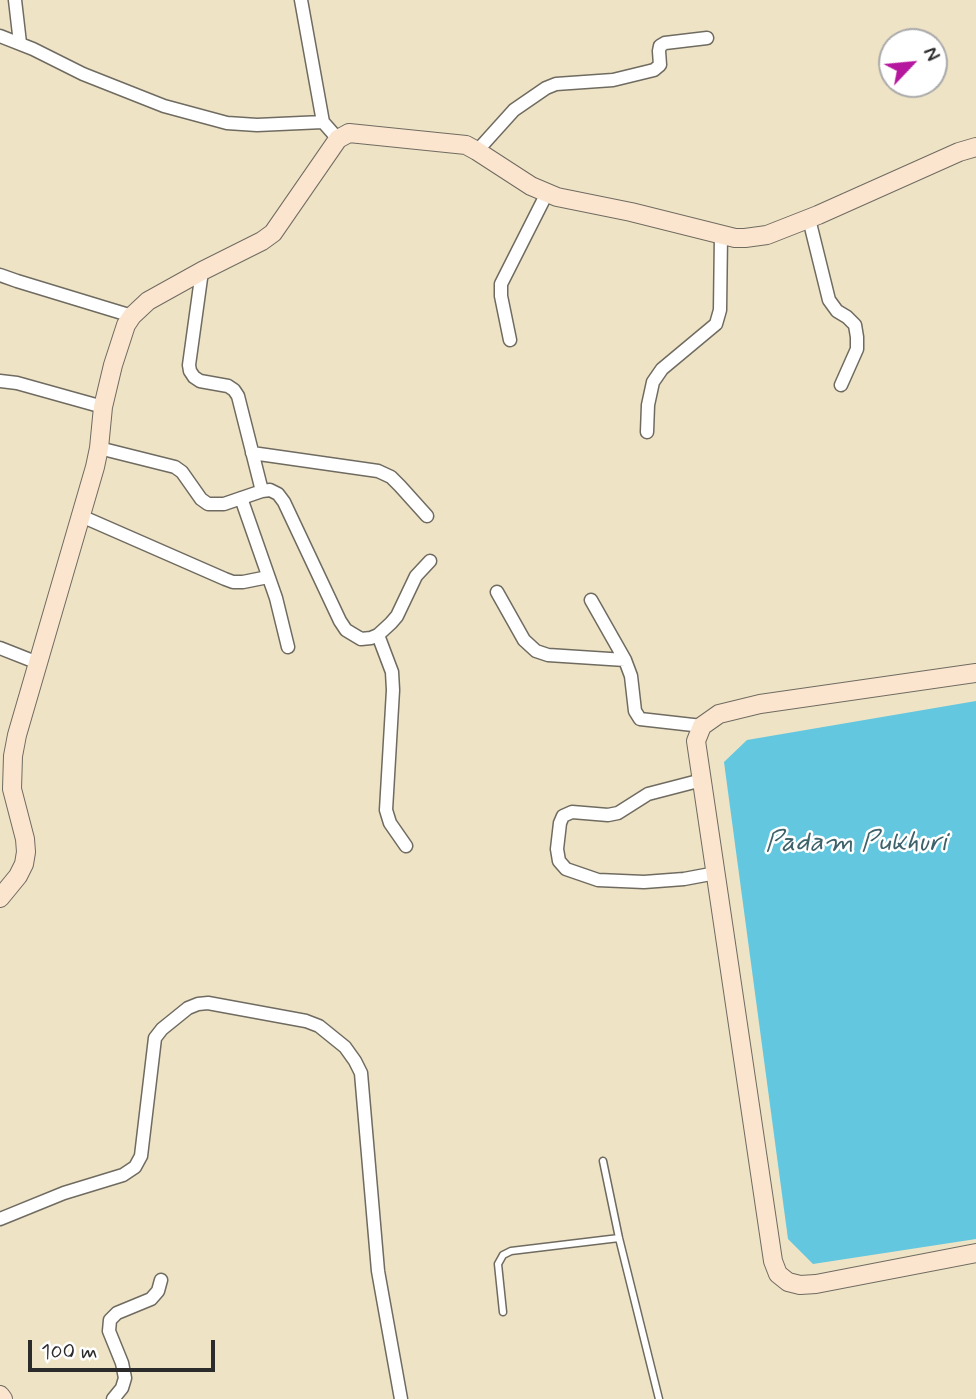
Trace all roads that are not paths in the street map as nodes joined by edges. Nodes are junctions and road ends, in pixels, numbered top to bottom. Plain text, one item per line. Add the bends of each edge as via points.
1 (15, 0) edge
2 (301, 0) edge
3 (0, 36) edge
4 (707, 38) dead end
5 (20, 43) junction
6 (323, 122) junction
7 (338, 139) junction
8 (976, 147) edge
9 (477, 151) junction
10 (547, 193) junction
11 (808, 219) junction
12 (721, 234) junction
13 (202, 271) junction
14 (0, 275) edge
15 (132, 316) junction
16 (510, 340) dead end
17 (0, 381) edge
18 (841, 385) dead end
19 (103, 407) junction
20 (647, 432) dead end
21 (99, 448) junction
22 (252, 453) junction
23 (262, 491) junction
24 (241, 498) junction
25 (81, 516) junction
26 (427, 516) dead end
27 (430, 561) dead end
28 (268, 577) junction
29 (497, 592) dead end
30 (591, 600) dead end
31 (378, 635) junction
32 (288, 647) dead end
33 (0, 648) edge
34 (625, 660) junction
35 (38, 663) junction
36 (976, 673) edge
37 (702, 726) junction
38 (702, 780) junction
39 (406, 846) dead end
40 (716, 873) junction
41 (0, 898) edge
42 (603, 1161) dead end
43 (0, 1219) edge
44 (619, 1238) junction
45 (976, 1253) edge
46 (161, 1280) dead end
47 (503, 1312) dead end
48 (113, 1399) edge
49 (401, 1399) edge
50 (659, 1399) edge

1 - 5 street
2 - 6 street
3 - 5 street
4 - 9 street via 665,43 660,46 660,65 653,70 546,88 514,110
5 - 6 street via 131,94 215,121 257,125
6 - 7 street
7 - 9 street via 349,133 459,144
7 - 13 street via 273,233
8 - 11 street
9 - 10 street
10 - 12 street
10 - 16 street via 501,284
11 - 12 street via 758,237
11 - 18 street via 829,300 855,325 857,349
12 - 20 street via 716,324 653,382
13 - 15 street via 148,301
13 - 22 street via 190,372 200,381 234,390
14 - 15 street
15 - 19 street via 125,326
17 - 19 street
19 - 21 street
21 - 24 street via 175,467 208,504
21 - 25 street
22 - 23 street
22 - 26 street via 378,471 391,477
23 - 24 street
23 - 31 street via 278,494 284,502 346,630 361,639
24 - 28 street
25 - 28 street via 233,582
25 - 35 street
27 - 31 street via 416,576 397,617
28 - 32 street
29 - 34 street via 524,640 536,651
30 - 34 street
31 - 39 street via 393,690 386,810
33 - 35 street
34 - 37 street via 640,719
35 - 41 street via 13,756 12,789 26,852 18,876
36 - 37 street via 760,704 719,714
37 - 38 street via 696,741
38 - 40 street
38 - 40 street via 648,794 618,813 572,812 563,816 557,849 566,869 598,880 644,882
40 - 45 street via 778,1274 788,1282 816,1284
42 - 44 lane
43 - 49 street via 135,1167 141,1156 155,1038 188,1008 208,1003 319,1026 345,1047 360,1073 378,1271
44 - 47 lane via 503,1255 498,1264
44 - 50 lane
46 - 48 street via 151,1299 110,1320 109,1331 125,1378

